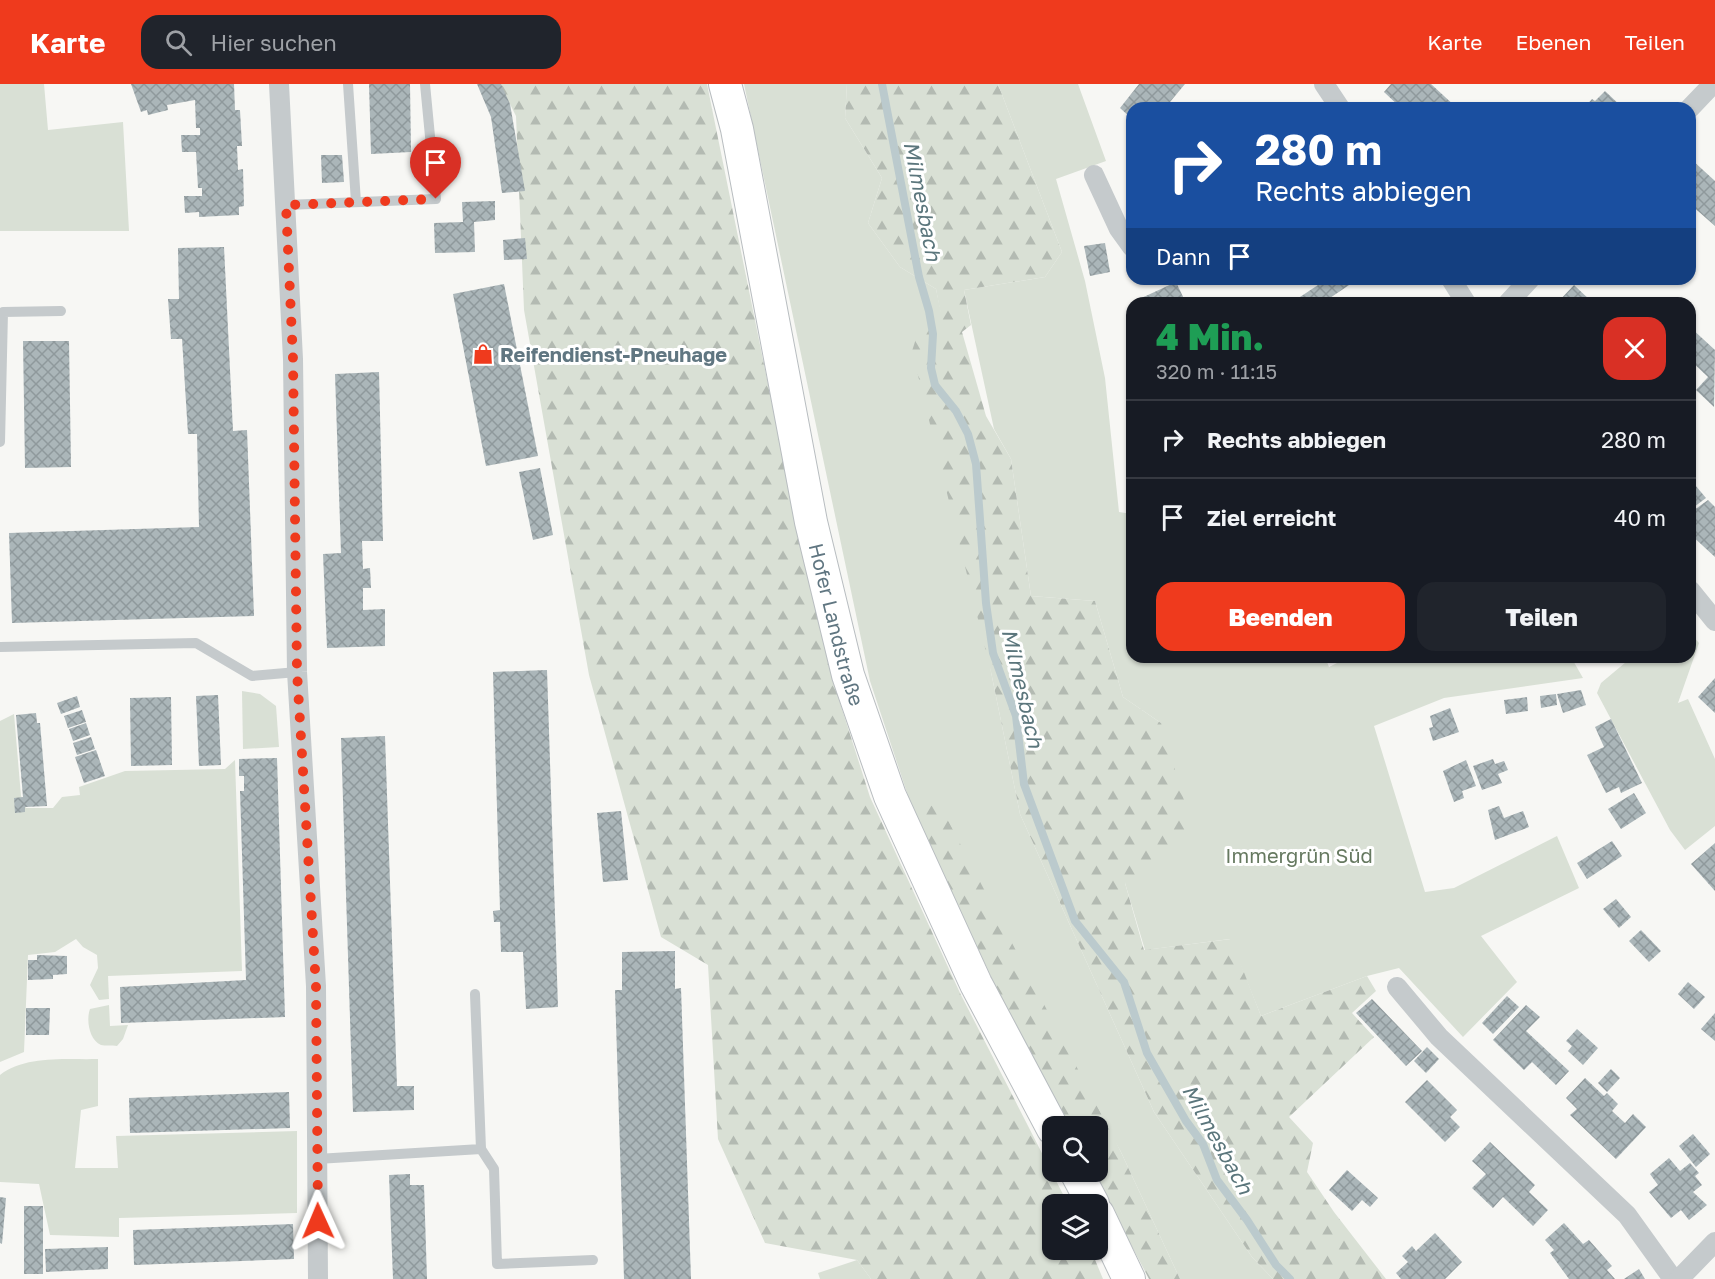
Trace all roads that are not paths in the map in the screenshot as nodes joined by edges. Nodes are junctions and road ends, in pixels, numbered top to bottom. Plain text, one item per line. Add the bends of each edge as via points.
1 (279, 84) edge
2 (348, 84) edge
3 (425, 84) edge
4 (725, 84) edge
5 (1324, 84) edge
6 (1713, 84) edge
7 (1336, 102) edge
8 (1696, 102) edge
9 (1094, 175) dead end
10 (357, 202) junction
11 (286, 205) junction
12 (1126, 239) edge
13 (1524, 285) edge
14 (1514, 297) edge
15 (61, 311) dead end
16 (0, 441) edge
17 (1696, 597) edge
18 (1713, 616) edge
19 (0, 648) edge
20 (297, 672) junction
21 (1397, 987) dead end
22 (475, 994) dead end
23 (1046, 1116) edge
24 (481, 1149) junction
25 (317, 1159) junction
26 (1108, 1235) edge
27 (1715, 1242) edge
28 (593, 1260) dead end
29 (318, 1279) edge
30 (1129, 1279) edge
31 (1673, 1279) edge
32 (1679, 1279) edge

1 - 11 street
2 - 10 lane
3 - 10 lane via 436,199
4 - 23 main road, Hofer Landstraße via 737,129 811,522 848,675 890,796 976,984
5 - 7 street
6 - 8 street
9 - 12 street
10 - 11 lane
11 - 20 street via 293,359
13 - 14 street
15 - 16 lane via 3,312
17 - 18 street
19 - 20 lane via 196,643 252,676
20 - 25 street via 316,986
21 - 31 street via 1439,1037 1626,1215
22 - 24 lane
24 - 25 lane
24 - 28 lane via 494,1169 497,1264
25 - 29 street
26 - 30 main road
27 - 32 street

